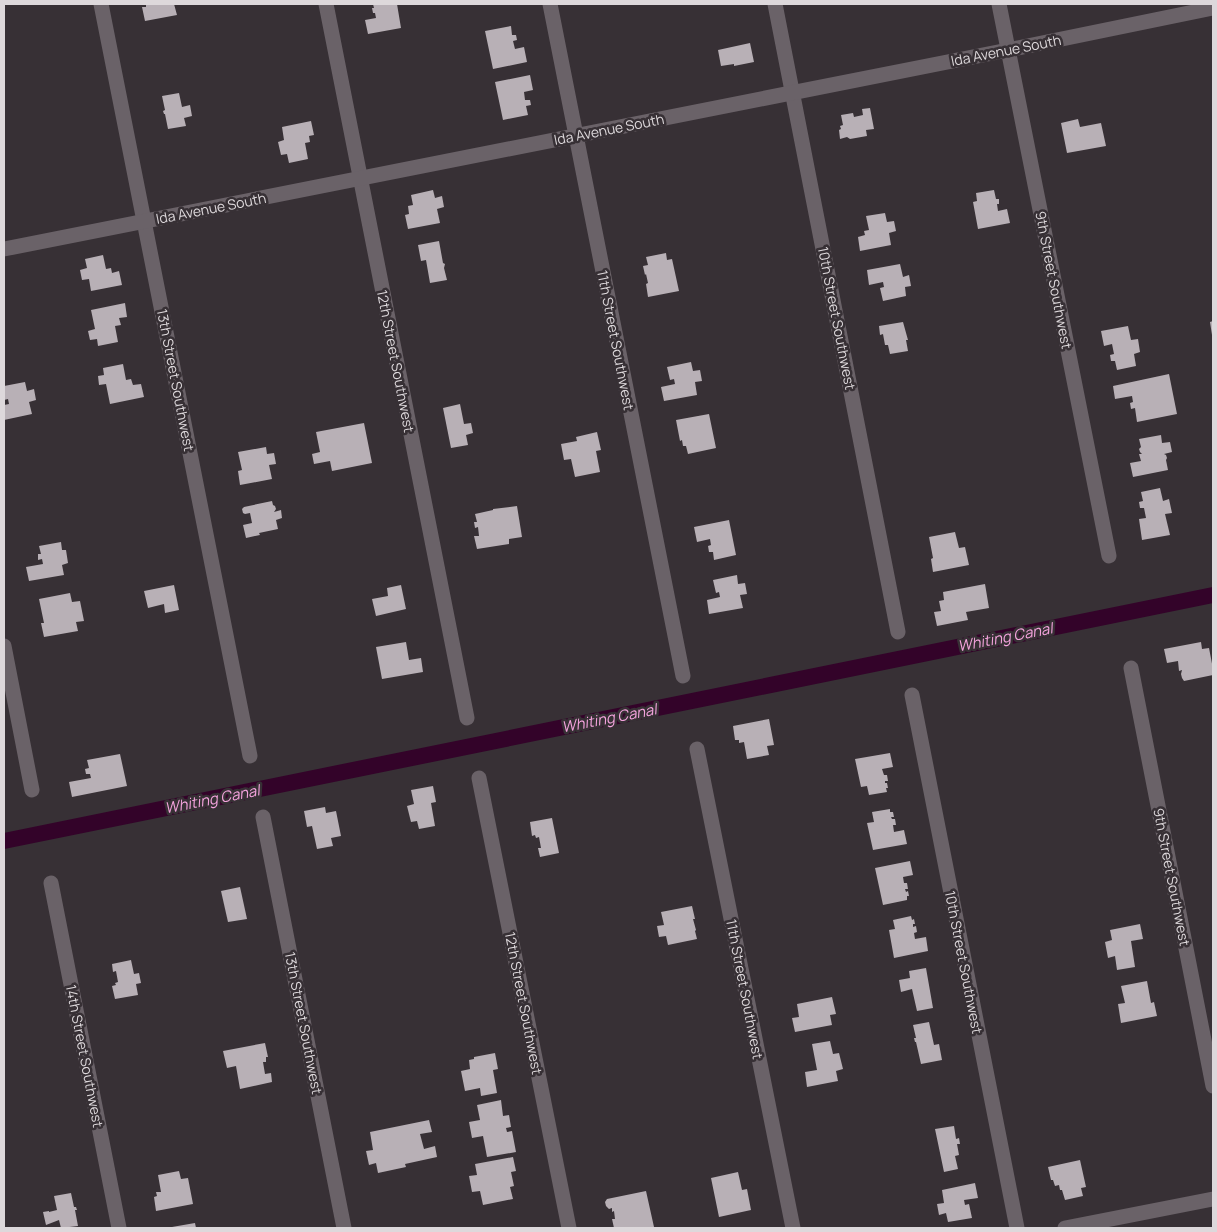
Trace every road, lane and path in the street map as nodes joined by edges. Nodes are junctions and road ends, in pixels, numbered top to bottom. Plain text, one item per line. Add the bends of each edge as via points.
1 (101, 4) edge
2 (326, 4) edge
3 (550, 4) edge
4 (774, 4) edge
5 (999, 4) edge
6 (1213, 8) edge
7 (1008, 50) junction
8 (792, 92) junction
9 (576, 136) junction
10 (360, 178) junction
11 (144, 221) junction
12 (4, 249) edge
13 (1109, 556) dead end
14 (898, 632) dead end
15 (4, 646) edge
16 (1131, 668) dead end
17 (683, 676) dead end
18 (912, 695) dead end
19 (467, 718) dead end
20 (697, 749) dead end
21 (250, 756) dead end
22 (479, 778) dead end
23 (32, 790) dead end
24 (263, 817) dead end
25 (51, 883) dead end
26 (1213, 1086) edge
27 (1213, 1199) edge
28 (120, 1228) edge
29 (344, 1228) edge
30 (569, 1228) edge
31 (793, 1228) edge
32 (1017, 1228) edge
33 (1065, 1228) edge

1 - 11 street, 13th Street Southwest
2 - 10 street, 12th Street Southwest
3 - 9 street, 11th Street Southwest
4 - 8 street, 10th Street Southwest
5 - 7 street, 9th Street Southwest
6 - 7 street, Ida Avenue South
7 - 8 street, Ida Avenue South
7 - 13 street, 9th Street Southwest
8 - 9 street, Ida Avenue South
8 - 14 street, 10th Street Southwest
9 - 10 street, Ida Avenue South
9 - 17 street, 11th Street Southwest
10 - 11 street, Ida Avenue South
10 - 19 street, 12th Street Southwest
11 - 12 street, Ida Avenue South
11 - 21 street, 13th Street Southwest
15 - 23 street
16 - 26 street, 9th Street Southwest
18 - 32 street, 10th Street Southwest
20 - 31 street, 11th Street Southwest
22 - 30 street, 12th Street Southwest
24 - 29 street, 13th Street Southwest
25 - 28 street, 14th Street Southwest
27 - 33 street

